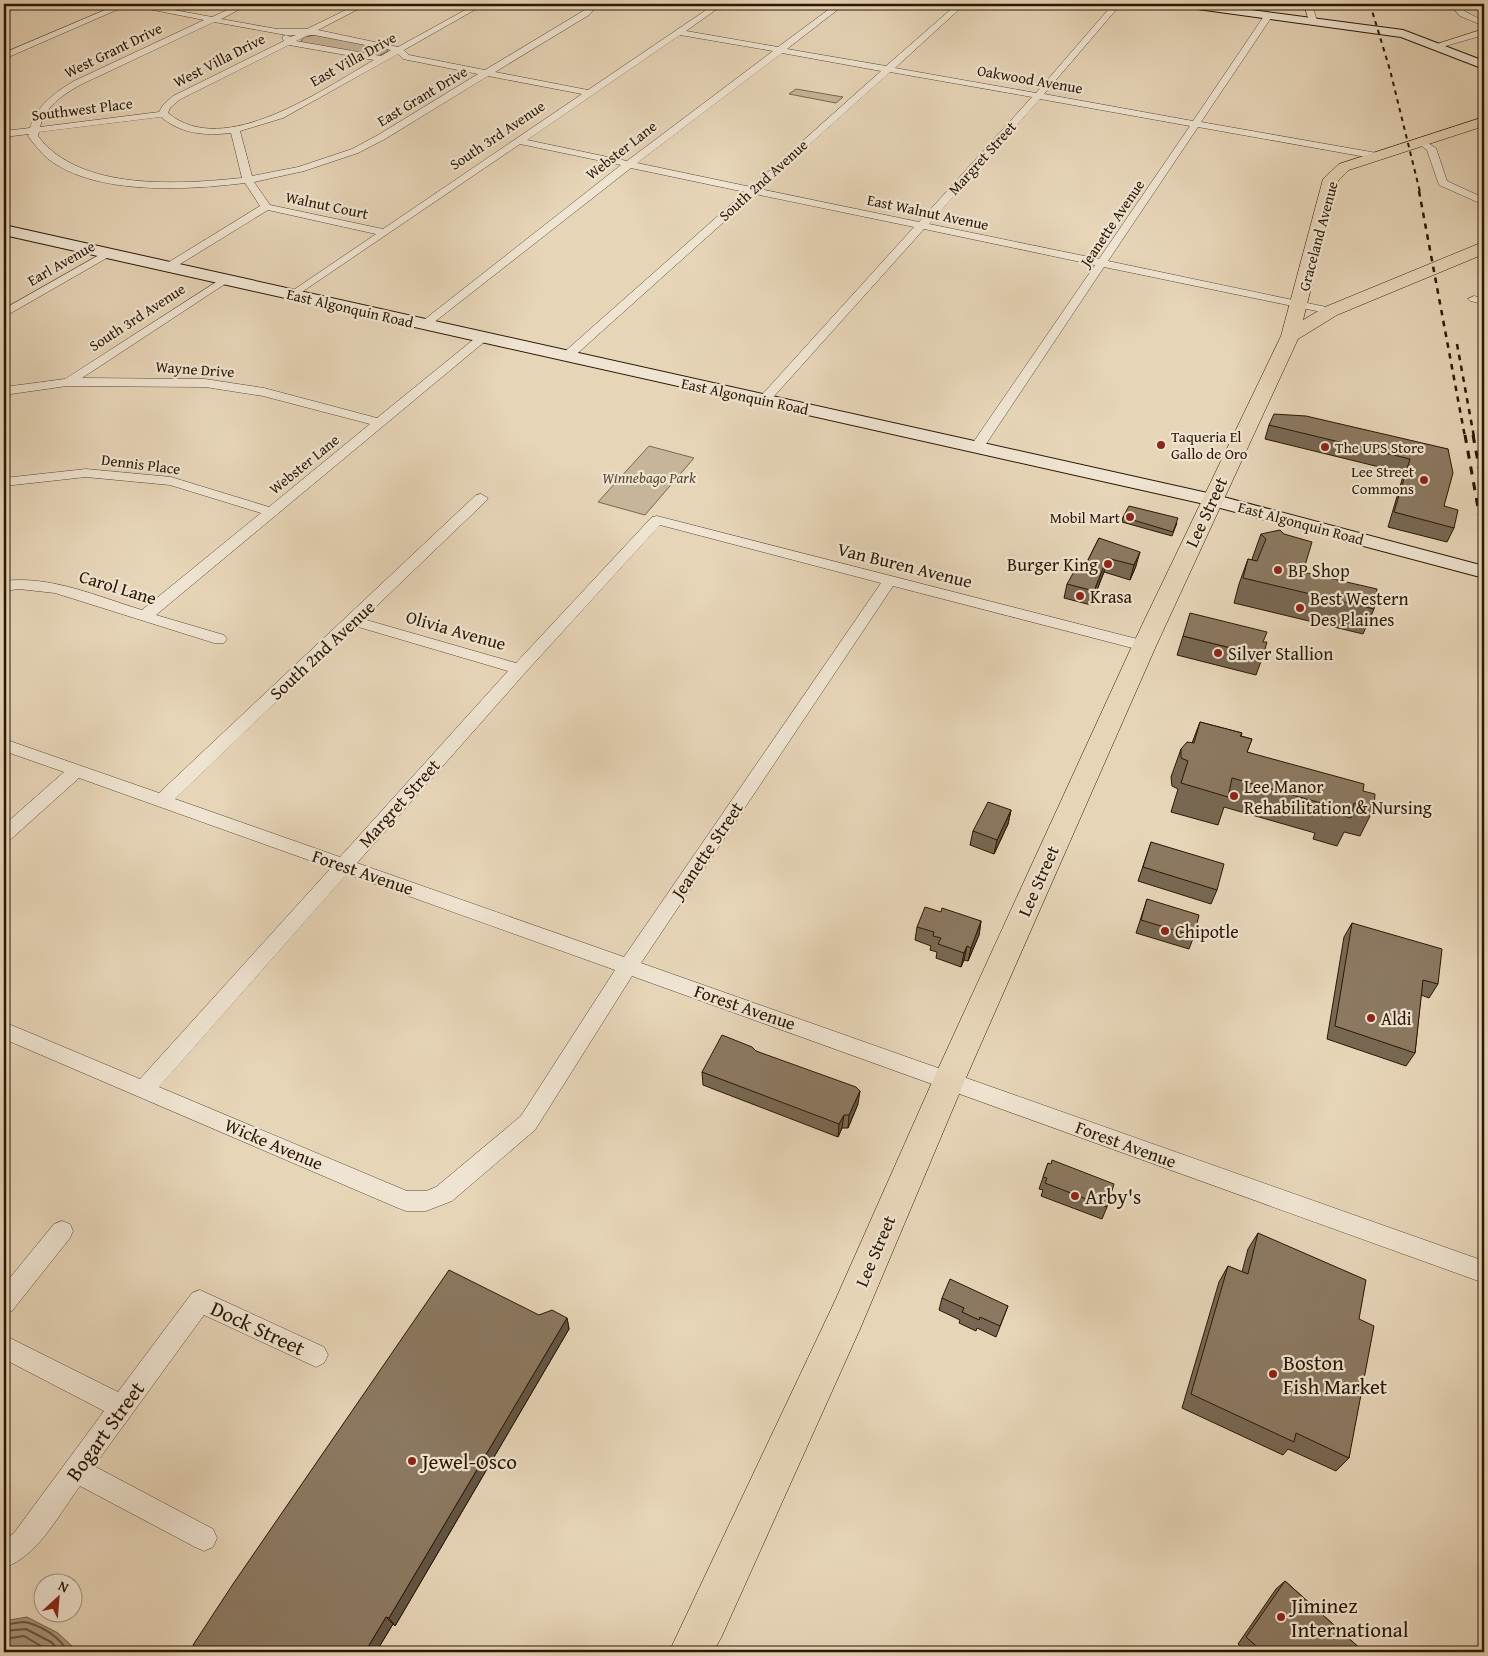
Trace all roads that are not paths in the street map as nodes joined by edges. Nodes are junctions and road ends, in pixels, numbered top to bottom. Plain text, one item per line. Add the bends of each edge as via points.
1 (125, 4) edge
2 (131, 4) edge
3 (246, 4) edge
4 (364, 4) edge
5 (481, 4) edge
6 (595, 4) edge
7 (720, 4) edge
8 (841, 4) edge
9 (961, 4) edge
10 (1117, 4) edge
11 (1183, 4) edge
12 (1308, 4) edge
13 (1453, 4) edge
14 (1269, 15) junction
15 (211, 20) junction
16 (1313, 21) junction
17 (1484, 24) edge
18 (277, 32) junction
19 (309, 32) junction
20 (678, 32) junction
21 (1484, 32) edge
22 (289, 42) junction
23 (1435, 46) junction
24 (399, 50) junction
25 (780, 50) junction
26 (4, 56) edge
27 (414, 59) junction
28 (381, 60) junction
29 (1484, 65) edge
30 (888, 70) junction
31 (487, 73) junction
32 (589, 93) junction
33 (1038, 96) junction
34 (163, 114) junction
35 (1484, 120) edge
36 (1196, 124) junction
37 (34, 130) junction
38 (235, 130) junction
39 (4, 134) edge
40 (518, 141) junction
41 (1421, 142) junction
42 (1376, 156) junction
43 (629, 164) junction
44 (248, 180) junction
45 (752, 190) junction
46 (1484, 202) edge
47 (266, 207) junction
48 (921, 226) junction
49 (4, 230) edge
50 (383, 232) junction
51 (1484, 248) edge
52 (108, 253) junction
53 (1102, 264) junction
54 (168, 267) junction
55 (224, 280) junction
56 (292, 295) junction
57 (1299, 305) junction
58 (1332, 311) junction
59 (4, 314) edge
60 (424, 325) junction
61 (1290, 336) junction
62 (483, 338) junction
63 (566, 357) junction
64 (67, 382) junction
65 (4, 392) edge
66 (764, 400) junction
67 (380, 423) junction
68 (978, 447) junction
69 (4, 482) edge
70 (481, 498) dead end
71 (1212, 500) junction
72 (272, 512) junction
73 (657, 520) joint
74 (1484, 572) edge
75 (890, 580) junction
76 (4, 586) edge
77 (146, 615) junction
78 (354, 621) junction
79 (219, 639) dead end
80 (1144, 646) junction
81 (519, 669) junction
82 (4, 745) edge
83 (76, 771) junction
84 (162, 801) junction
85 (4, 835) edge
86 (344, 865) junction
87 (628, 966) junction
88 (4, 1030) edge
89 (949, 1080) junction
90 (144, 1089) junction
91 (528, 1123) joint
92 (62, 1231) dead end
93 (1484, 1272) edge
94 (200, 1301) joint
95 (4, 1303) edge
96 (4, 1347) edge
97 (316, 1355) dead end
98 (122, 1407) junction
99 (76, 1470) junction
100 (204, 1538) dead end
101 (4, 1554) edge
102 (698, 1643) edge

1 - 26 street
2 - 15 street
3 - 15 street, West Grant Drive
4 - 19 street, West Villa Drive
5 - 24 street, East Villa Drive
6 - 31 street, East Grant Drive via 586,13
7 - 20 street, South 3rd Avenue
8 - 25 street, Webster Lane
9 - 30 street, South 2nd Avenue
10 - 33 street, Margret Street
11 - 14 street
12 - 16 street
13 - 17 street via 1463,14
14 - 16 street
14 - 36 street, Jeanette Avenue
15 - 18 street
15 - 37 street, West Grant Drive via 60,93 44,108
16 - 23 street via 1403,34
18 - 19 street
18 - 22 street via 286,36
19 - 22 street, West Villa Drive
19 - 24 street
20 - 25 street, Oakwood Avenue
20 - 32 street, South 3rd Avenue
21 - 23 street
22 - 28 street
22 - 34 street, West Villa Drive via 176,98
23 - 29 street
24 - 27 street
24 - 28 street, East Villa Drive
25 - 30 street, Oakwood Avenue
25 - 43 street, Webster Lane
27 - 28 street
27 - 31 street
28 - 38 street, East Villa Drive via 280,116
30 - 33 street, Oakwood Avenue
30 - 45 street, South 2nd Avenue
31 - 32 street
31 - 44 street, East Grant Drive via 357,150 285,174
32 - 40 street, South 3rd Avenue
33 - 36 street, Oakwood Avenue
33 - 48 street, Margret Street
34 - 37 street, Southwest Place
34 - 38 street via 173,124 185,128
35 - 41 main road, Graceland Avenue
36 - 42 street, Oakwood Avenue
36 - 53 street, Jeanette Avenue
37 - 39 street, Southwest Place
37 - 44 street via 33,136 47,154 62,164 102,178 176,185
38 - 44 street
40 - 43 street, East Walnut Avenue
40 - 50 street, South 3rd Avenue
41 - 42 main road, Graceland Avenue
41 - 46 street via 1431,148 1444,183
42 - 57 main road, Graceland Avenue via 1344,167 1331,179
43 - 45 street, East Walnut Avenue
43 - 60 street, Webster Lane
44 - 47 street
45 - 48 street, East Walnut Avenue
45 - 63 street, South 2nd Avenue
47 - 50 street, Walnut Court
47 - 54 street
48 - 53 street, East Walnut Avenue
48 - 66 street, Margret Street
49 - 52 street, East Algonquin Road
50 - 56 street, South 3rd Avenue
51 - 58 main road
52 - 54 street, East Algonquin Road
52 - 59 street, Earl Avenue
53 - 57 street, East Walnut Avenue
53 - 68 street, Jeanette Avenue
54 - 55 street, East Algonquin Road
55 - 56 street, East Algonquin Road
55 - 64 street, South 3rd Avenue
56 - 60 street, East Algonquin Road
57 - 58 street, East Walnut Avenue
57 - 61 main road, Graceland Avenue
58 - 61 main road
60 - 62 street, East Algonquin Road
61 - 71 main road, Lee Street
62 - 63 street, East Algonquin Road
62 - 67 street, Webster Lane
63 - 66 street, East Algonquin Road
64 - 65 street, Wayne Drive
64 - 67 street, Wayne Drive via 205,383 264,392
66 - 68 street, East Algonquin Road
67 - 72 street, Webster Lane
68 - 71 street, East Algonquin Road
69 - 72 street, Dennis Place via 86,474 171,481
70 - 78 street, South 2nd Avenue
71 - 74 street, East Algonquin Road
71 - 80 main road, Lee Street
72 - 77 street, Webster Lane
73 - 75 street, Van Buren Avenue
73 - 81 street, Margret Street
75 - 80 street, Van Buren Avenue
75 - 87 street, Jeanette Street
76 - 77 street, Carol Lane via 41,585
77 - 79 street, Carol Lane
78 - 81 street, Olivia Avenue
78 - 84 street, South 2nd Avenue
80 - 89 main road, Lee Street
81 - 86 street, Margret Street
82 - 83 street, Forest Avenue
83 - 84 street, Forest Avenue
83 - 85 street
84 - 86 street, Forest Avenue
86 - 87 street, Forest Avenue
86 - 90 street, Margret Street
87 - 89 street, Forest Avenue
87 - 91 street, Jeanette Street
88 - 90 street, Wicke Avenue
89 - 93 street, Forest Avenue
89 - 102 main road, Lee Street via 847,1316
90 - 91 street, Wicke Avenue via 406,1201 426,1202 444,1194
92 - 95 street
94 - 97 street, Dock Street
94 - 98 street, Bogart Street
96 - 98 street
98 - 99 street, Bogart Street
99 - 100 street
99 - 101 street, Bogart Street via 23,1542

